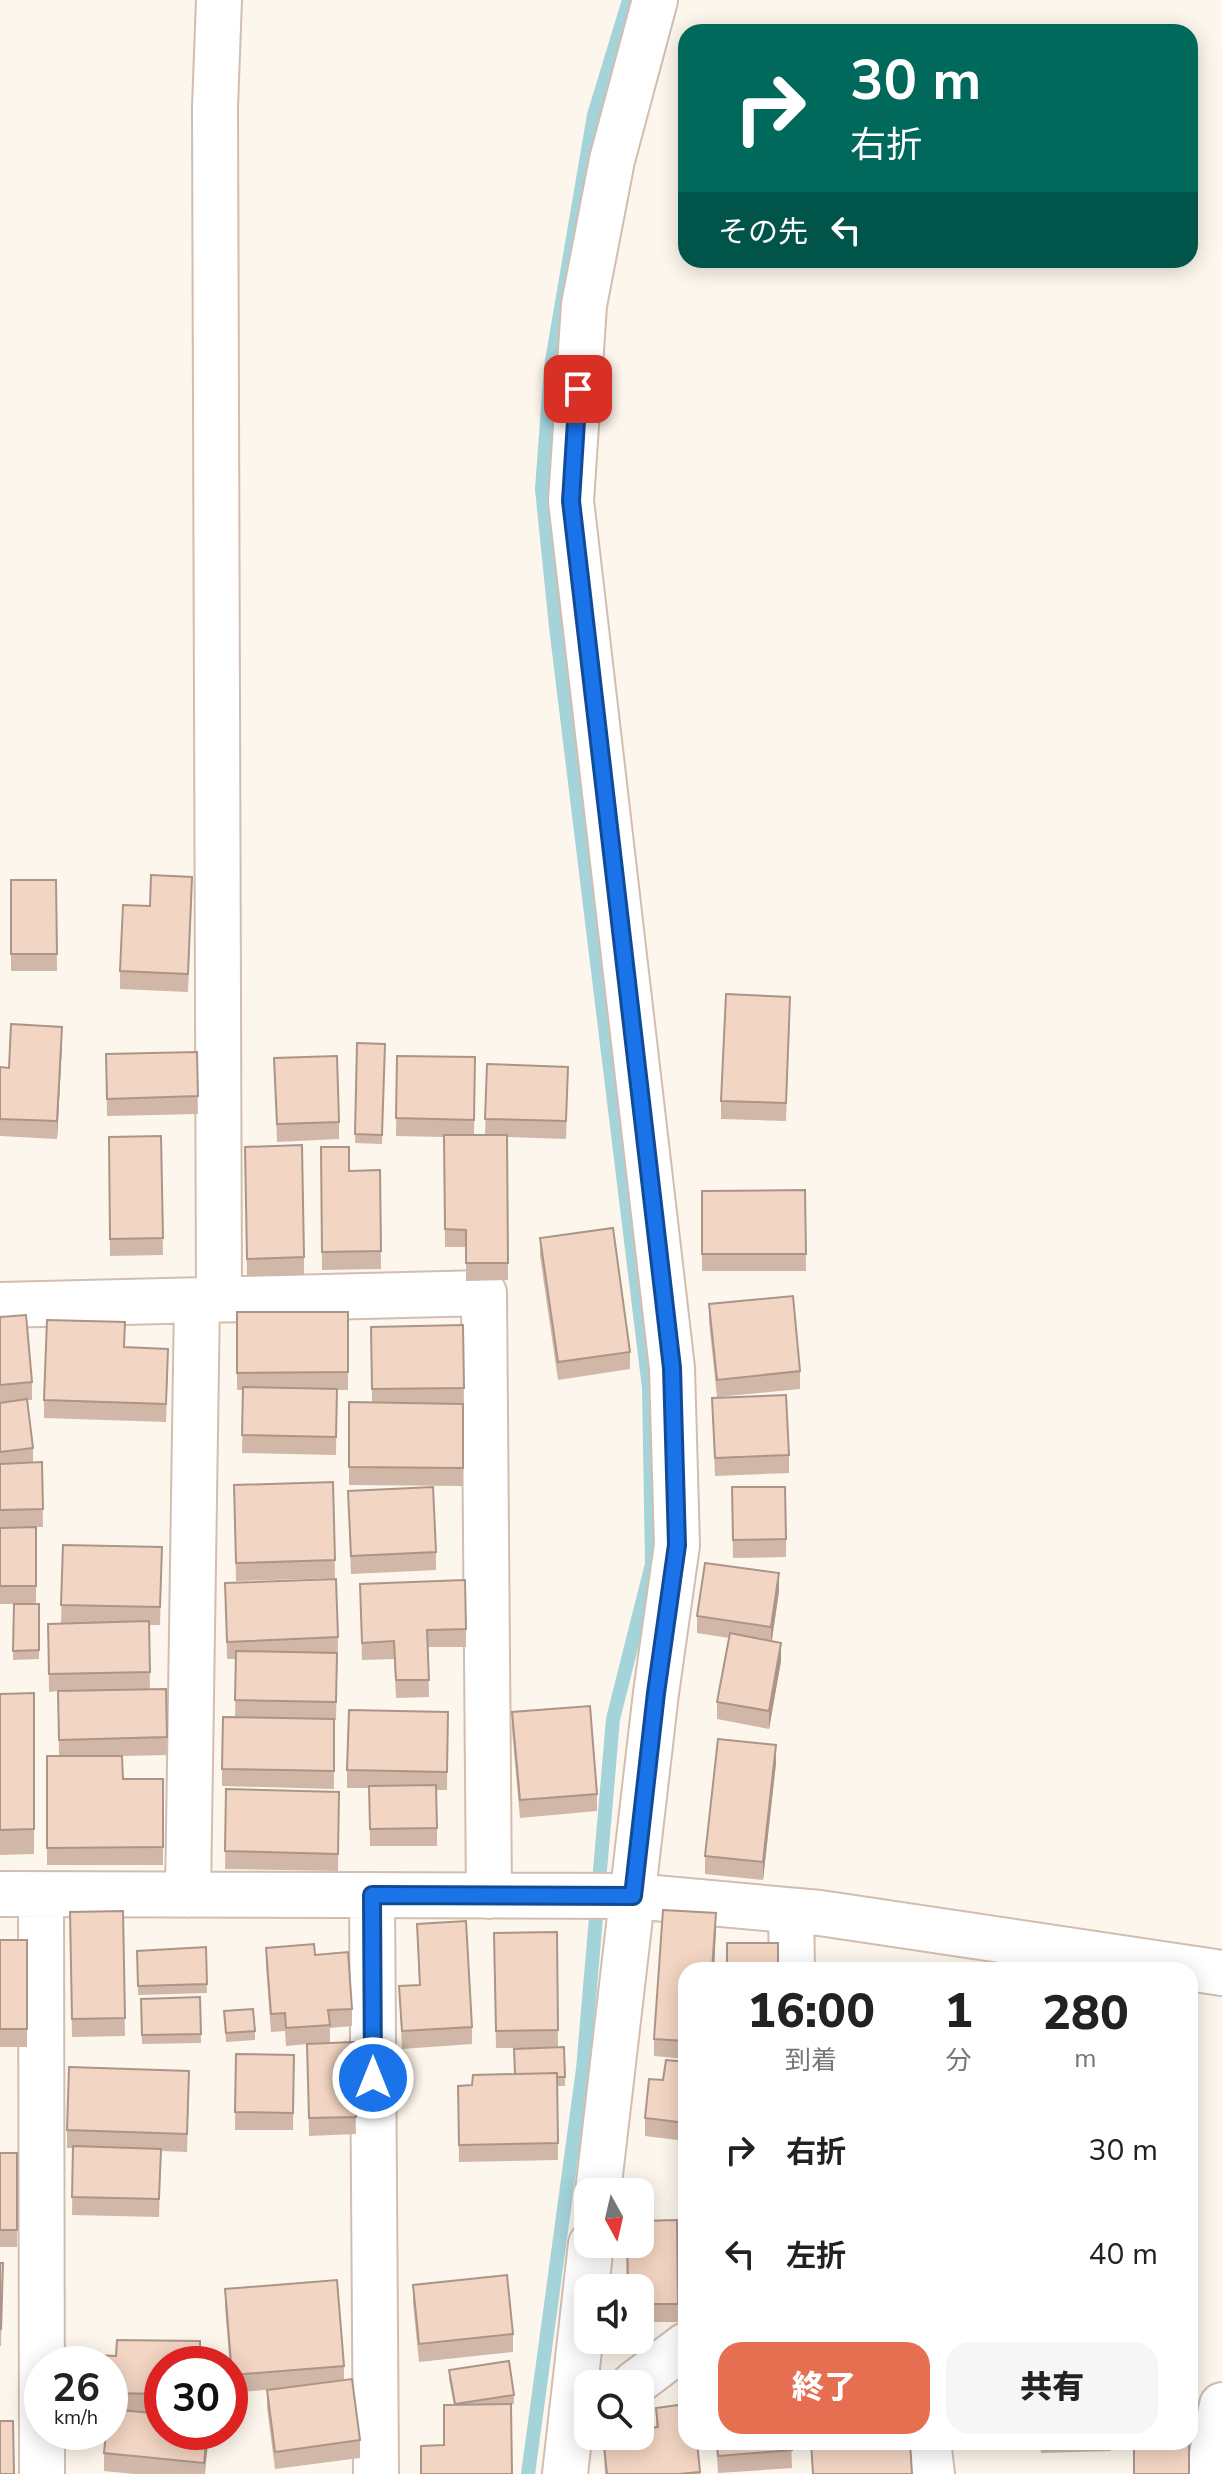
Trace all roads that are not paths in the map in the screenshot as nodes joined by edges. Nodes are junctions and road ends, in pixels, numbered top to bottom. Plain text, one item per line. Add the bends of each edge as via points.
1 (219, 0) edge
2 (655, 0) edge
3 (208, 1300) junction
4 (0, 1305) edge
5 (20, 1894) edge
6 (188, 1895) junction
7 (372, 1895) junction
8 (489, 1896) junction
9 (633, 1896) junction
10 (791, 1911) junction
11 (792, 1962) edge
12 (1146, 1962) edge
13 (1198, 1970) edge
14 (1222, 1973) edge
15 (600, 2178) edge
16 (590, 2258) edge
17 (678, 2351) edge
18 (580, 2370) edge
19 (653, 2370) edge
20 (1222, 2405) edge
21 (929, 2450) edge
22 (42, 2474) edge
23 (376, 2474) edge
24 (932, 2474) edge
25 (1208, 2474) edge

1 - 3 street
2 - 9 street via 612,160 584,305 571,501 672,1368 677,1545
3 - 4 street
3 - 6 street
3 - 8 street via 484,1293
5 - 6 street
5 - 22 street
6 - 7 street
7 - 8 street
7 - 23 street
8 - 9 street
9 - 10 street
9 - 15 street
10 - 11 street
10 - 12 street
13 - 14 street
16 - 18 street
17 - 19 street
20 - 25 street
21 - 24 street

